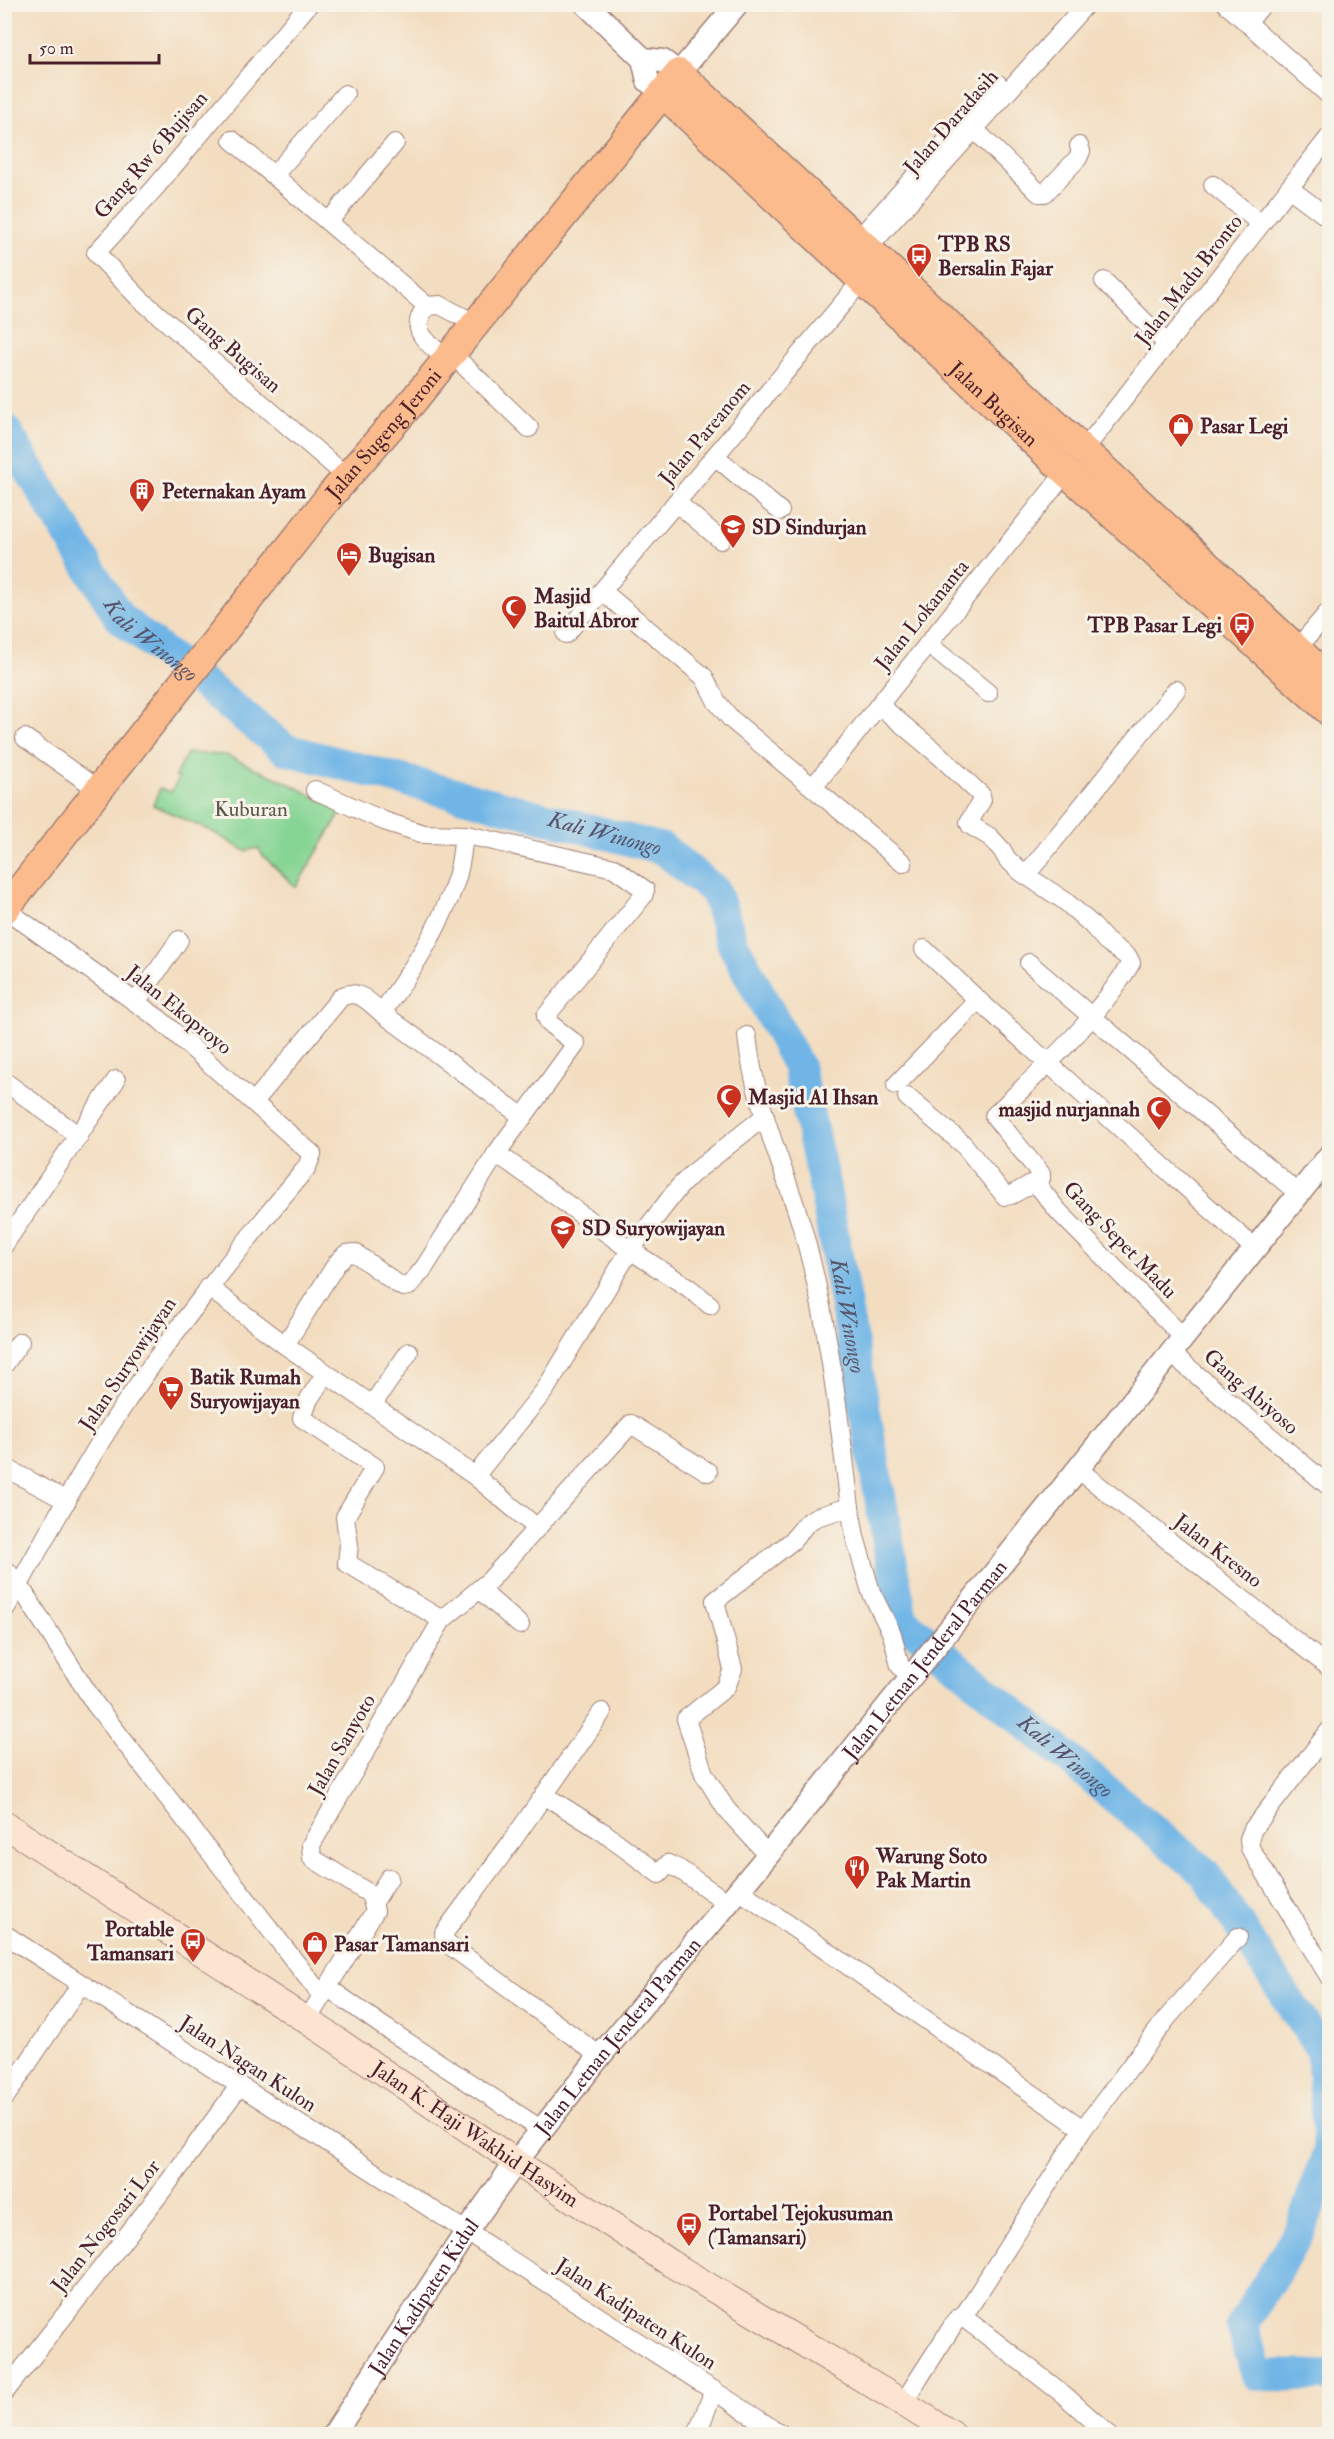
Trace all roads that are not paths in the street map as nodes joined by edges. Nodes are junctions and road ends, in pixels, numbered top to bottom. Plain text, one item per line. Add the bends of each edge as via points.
1 (309, 4) edge
2 (586, 4) edge
3 (736, 4) edge
4 (1070, 4) edge
5 (1086, 4) edge
6 (1226, 4) edge
7 (1263, 4) edge
8 (1247, 23) junction
9 (671, 83) junction
10 (345, 94) dead end
11 (1329, 96) edge
12 (975, 130) junction
13 (1329, 136) edge
14 (232, 140) dead end
15 (395, 143) dead end
16 (1079, 146) dead end
17 (275, 174) junction
18 (1213, 185) dead end
19 (1289, 188) junction
20 (1329, 219) edge
21 (329, 221) junction
22 (1261, 224) junction
23 (96, 253) joint
24 (859, 259) junction
25 (1104, 281) dead end
26 (427, 306) junction
27 (476, 324) junction
28 (1167, 344) junction
29 (449, 357) junction
30 (529, 428) dead end
31 (715, 456) junction
32 (1074, 462) junction
33 (346, 476) junction
34 (676, 502) junction
35 (780, 511) dead end
36 (721, 540) dead end
37 (602, 591) junction
38 (1329, 610) edge
39 (566, 634) dead end
40 (928, 644) junction
41 (1289, 658) junction
42 (1329, 681) edge
43 (1176, 690) dead end
44 (988, 693) dead end
45 (879, 705) junction
46 (1329, 712) edge
47 (25, 738) dead end
48 (814, 786) junction
49 (315, 790) dead end
50 (100, 791) junction
51 (464, 835) junction
52 (903, 863) dead end
53 (1026, 875) junction
54 (5, 910) edge
55 (179, 940) dead end
56 (924, 949) dead end
57 (1029, 963) dead end
58 (978, 1000) junction
59 (136, 1002) junction
60 (382, 1012) junction
61 (1091, 1016) junction
62 (747, 1036) dead end
63 (1048, 1063) junction
64 (116, 1080) dead end
65 (4, 1081) edge
66 (254, 1102) junction
67 (765, 1116) junction
68 (523, 1117) junction
69 (79, 1136) junction
70 (496, 1154) junction
71 (1329, 1155) edge
72 (311, 1159) joint
73 (1035, 1182) junction
74 (1300, 1195) junction
75 (4, 1245) edge
76 (630, 1250) junction
77 (1256, 1250) junction
78 (208, 1287) junction
79 (711, 1305) dead end
80 (20, 1342) dead end
81 (285, 1345) junction
82 (1178, 1346) junction
83 (409, 1352) dead end
84 (4, 1365) edge
85 (326, 1372) junction
86 (372, 1405) junction
87 (4, 1467) edge
88 (1079, 1470) junction
89 (708, 1472) dead end
90 (475, 1476) junction
91 (1329, 1487) edge
92 (67, 1501) junction
93 (850, 1507) junction
94 (536, 1527) junction
95 (4, 1568) edge
96 (19, 1585) junction
97 (480, 1590) junction
98 (4, 1611) edge
99 (442, 1620) junction
100 (520, 1625) dead end
101 (1329, 1668) edge
102 (912, 1675) junction
103 (602, 1712) dead end
104 (1329, 1730) edge
105 (544, 1795) junction
106 (4, 1824) edge
107 (768, 1856) junction
108 (389, 1878) dead end
109 (734, 1897) junction
110 (374, 1902) junction
111 (4, 1934) edge
112 (1238, 1937) dead end
113 (1329, 1978) edge
114 (81, 1984) junction
115 (324, 1991) junction
116 (307, 2020) junction
117 (600, 2056) junction
118 (240, 2085) junction
119 (4, 2099) edge
120 (1083, 2129) junction
121 (542, 2130) junction
122 (516, 2162) junction
123 (466, 2232) junction
124 (963, 2317) junction
125 (714, 2390) junction
126 (4, 2392) edge
127 (903, 2403) junction
128 (736, 2404) junction
129 (699, 2431) edge
130 (334, 2434) edge
131 (781, 2434) edge
132 (952, 2434) edge
133 (1108, 2434) edge

1 - 23 street, Gang Rw 6 Bujisan
2 - 9 street via 643,59 648,81
3 - 9 street
4 - 24 street, Jalan Daradasih
5 - 12 street, Jalan Daradasih
6 - 8 street
7 - 8 street
8 - 11 street
9 - 24 main road, Jalan Bugisan
9 - 27 main road, Jalan Sugeng Jeroni
10 - 17 street
12 - 16 street via 1039,193 1045,193 1078,158 1082,151
12 - 24 street, Jalan Daradasih
13 - 19 street, Jalan Madu Bronto
14 - 17 street
15 - 21 street
17 - 21 street
18 - 22 street
19 - 20 street
19 - 22 street, Jalan Madu Bronto
21 - 26 street
22 - 28 street, Jalan Madu Bronto
23 - 33 street, Gang Bugisan via 140,299
24 - 31 street, Jalan Pareanom
24 - 32 main road, Jalan Bugisan
25 - 28 street
26 - 27 street via 440,305
26 - 29 street via 420,314 418,331
27 - 29 main road, Jalan Sugeng Jeroni
28 - 32 street, Jalan Madu Bronto
29 - 30 street
29 - 33 main road, Jalan Sugeng Jeroni
31 - 34 street, Jalan Pareanom
31 - 35 street
32 - 40 street, Jalan Lokananta
32 - 41 main road, Jalan Bugisan
33 - 50 main road, Jalan Sugeng Jeroni
34 - 36 street
34 - 37 street, Jalan Pareanom
37 - 39 street, Jalan Pareanom
37 - 48 street via 704,677 731,719
38 - 41 street
40 - 44 street
40 - 45 street, Jalan Lokananta
41 - 42 main road, Jalan Bugisan
41 - 46 main road, Jalan Bugisan
43 - 53 street
45 - 48 street, Jalan Lokananta
45 - 53 street via 981,795 970,825 990,837
47 - 50 street
48 - 52 street
49 - 51 street via 424,834
50 - 54 main road, Jalan Sugeng Jeroni
51 - 60 street via 457,878 447,905 419,958
51 - 68 street via 614,868 645,890 546,1016 549,1023 576,1044
53 - 61 street via 1065,901 1131,963
54 - 59 street, Jalan Ekoproyo
55 - 59 street
56 - 58 street
57 - 61 street
58 - 63 street
58 - 73 street via 902,1091 963,1144 1005,1196
59 - 66 street, Jalan Ekoproyo
60 - 66 street via 356,993 340,997
60 - 68 street
61 - 63 street
61 - 74 street
62 - 67 street
63 - 73 street, Gang Sepet Madu via 994,1116 1041,1174
63 - 77 street
64 - 69 street
65 - 69 street
66 - 72 street, Jalan Ekoproyo via 308,1149
67 - 76 street via 692,1174
67 - 93 street via 801,1224 819,1296
68 - 70 street
69 - 75 street
70 - 76 street
70 - 81 street via 410,1286 396,1283 356,1253 346,1254
71 - 74 street, Jalan Letnan Jenderal Parman
72 - 78 street, Jalan Suryowijayan
73 - 82 street, Gang Sepet Madu
74 - 77 street, Jalan Letnan Jenderal Parman
76 - 79 street
76 - 90 street via 545,1390
77 - 82 street, Jalan Letnan Jenderal Parman
78 - 81 street
78 - 92 street, Jalan Suryowijayan via 124,1405
80 - 84 street
81 - 85 street
82 - 88 street, Jalan Letnan Jenderal Parman
82 - 91 street, Gang Abiyoso
83 - 86 street
85 - 86 street
85 - 99 street via 299,1424 375,1466 345,1517 347,1563
86 - 90 street
87 - 92 street
88 - 101 street, Jalan Kresno
88 - 102 street, Jalan Letnan Jenderal Parman
89 - 94 street, Jalan Sanyoto via 631,1424
90 - 94 street
92 - 96 street, Jalan Suryowijayan
93 - 102 street via 871,1592 892,1634 900,1666
93 - 107 street via 807,1523 792,1541 715,1601 733,1669 726,1687 686,1719 704,1774 726,1809
94 - 97 street, Jalan Sanyoto
95 - 96 street
96 - 98 street, Jalan Suryowijayan
96 - 115 street via 95,1704
97 - 99 street, Jalan Sanyoto
97 - 100 street
99 - 110 street, Jalan Sanyoto via 311,1845 312,1858 370,1894
102 - 107 street, Jalan Letnan Jenderal Parman
103 - 105 street
104 - 113 street via 1252,1829 1249,1839 1250,1848
105 - 109 street via 659,1874 668,1864
105 - 117 street via 449,1925 445,1941
106 - 116 main road, Jalan K. Haji Wakhid Hasyim
107 - 109 street, Jalan Letnan Jenderal Parman
108 - 110 street
109 - 117 street, Jalan Letnan Jenderal Parman
109 - 120 street
110 - 115 street via 370,1921
111 - 114 street, Jalan Nagan Kulon
112 - 120 street via 1167,2018
114 - 118 street, Jalan Nagan Kulon
114 - 119 street
115 - 116 street
115 - 121 street
116 - 122 main road, Jalan K. Haji Wakhid Hasyim
117 - 121 street, Jalan Letnan Jenderal Parman
118 - 123 street, Jalan Nagan Kulon
118 - 126 street, Jalan Nogosari Lor
120 - 124 street
121 - 122 street, Jalan Letnan Jenderal Parman
122 - 123 street, Jalan Kadipaten Kidul
122 - 127 main road, Jalan K. Haji Wakhid Hasyim via 670,2263
123 - 125 street, Jalan Kadipaten Kulon
123 - 130 street, Jalan Kadipaten Kidul
124 - 127 street via 957,2319
124 - 133 street
125 - 128 street, Jalan Kadipaten Kulon
125 - 129 street
127 - 132 main road, Jalan K. Haji Wakhid Hasyim
128 - 129 street
128 - 131 street, Jalan Kadipaten Kulon

